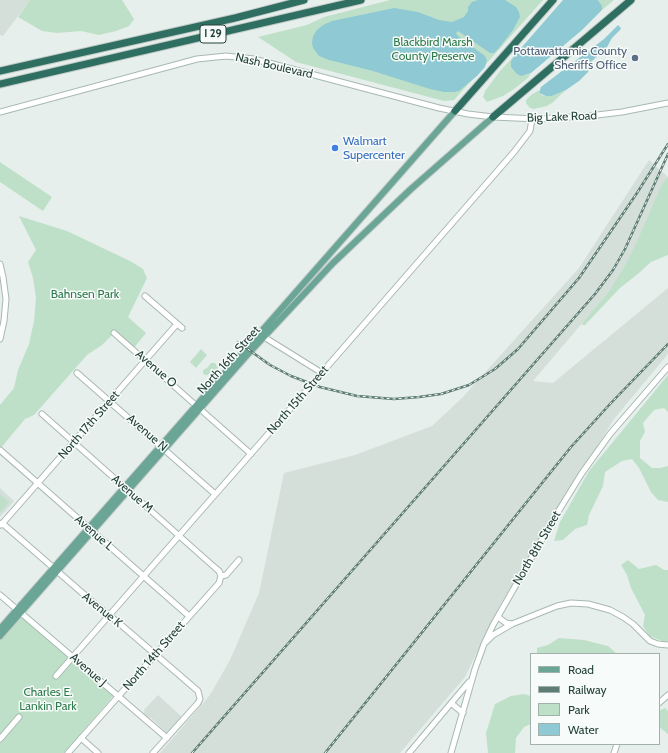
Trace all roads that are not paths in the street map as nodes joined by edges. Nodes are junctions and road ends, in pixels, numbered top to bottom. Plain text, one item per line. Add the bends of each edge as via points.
1 (304, 0) edge
2 (361, 0) edge
3 (553, 0) edge
4 (630, 0) edge
5 (0, 71) edge
6 (0, 84) edge
7 (668, 103) edge
8 (455, 111) junction
9 (0, 112) edge
10 (493, 118) junction
11 (532, 119) junction
12 (0, 266) edge
13 (145, 296) dead end
14 (2, 324) edge
15 (114, 333) dead end
16 (264, 337) junction
17 (0, 339) edge
18 (146, 360) junction
19 (668, 367) edge
20 (322, 372) junction
21 (77, 373) dead end
22 (110, 401) junction
23 (199, 407) junction
24 (42, 414) dead end
25 (74, 442) junction
26 (163, 447) junction
27 (0, 450) edge
28 (251, 454) junction
29 (38, 483) junction
30 (126, 489) junction
31 (215, 494) junction
32 (1, 525) edge
33 (90, 530) junction
34 (179, 536) junction
35 (239, 560) dead end
36 (55, 570) junction
37 (143, 576) junction
38 (221, 576) junction
39 (0, 595) edge
40 (0, 599) edge
41 (9, 603) junction
42 (19, 611) junction
43 (109, 616) junction
44 (189, 616) junction
45 (498, 617) junction
46 (512, 624) junction
47 (0, 629) edge
48 (0, 636) edge
49 (484, 644) junction
50 (668, 645) edge
51 (155, 654) junction
52 (72, 657) junction
53 (56, 676) dead end
54 (471, 680) junction
55 (668, 695) edge
56 (118, 696) junction
57 (660, 702) edge
58 (451, 703) junction
59 (463, 713) junction
60 (19, 717) dead end
61 (81, 738) junction
62 (167, 738) junction
63 (0, 739) edge
64 (68, 753) edge
65 (98, 753) edge
66 (153, 753) edge
67 (409, 753) edge
68 (451, 753) edge

1 - 5 highway, I 29
2 - 6 highway, I 29
3 - 8 highway
4 - 10 highway
7 - 11 street, Big Lake Road via 608,114
8 - 9 street, Nash Boulevard via 254,59 226,56 197,60
8 - 10 street, Big Lake Road
8 - 23 main road, North 16th Street
10 - 11 street, Big Lake Road
10 - 16 main road, North 16th Street via 411,189 340,256
11 - 20 street, North 15th Street via 531,128 524,140
12 - 14 street via 6,299
13 - 18 street, North 17th Street via 179,326
14 - 17 street
15 - 18 street, Avenue O
16 - 20 street
16 - 23 main road, North 16th Street
18 - 22 street, North 17th Street
18 - 23 street, Avenue O
19 - 45 street, North 8th Street via 610,434 582,473
20 - 28 street, North 15th Street
21 - 22 street, Avenue N
22 - 25 street, North 17th Street
22 - 26 street, Avenue N
23 - 26 main road, North 16th Street
23 - 28 street, Avenue O
24 - 25 street, Avenue M
25 - 29 street, North 17th Street
25 - 30 street, Avenue M
26 - 30 main road, North 16th Street
26 - 31 street, Avenue N
27 - 29 street, Avenue L
28 - 31 street, North 15th Street
29 - 32 street, North 17th Street
29 - 33 street, Avenue L
30 - 33 main road, North 16th Street
30 - 34 street, Avenue M
31 - 34 street, North 15th Street
32 - 36 street, Avenue K
33 - 36 main road, North 16th Street
33 - 37 street, Avenue L
34 - 37 street, North 15th Street
34 - 38 street, Avenue M via 219,571
35 - 38 street, North 14th Street via 226,575
36 - 42 main road, North 16th Street
36 - 43 street, Avenue K
37 - 43 street, North 15th Street
37 - 44 street, Avenue L
38 - 44 street, North 14th Street via 219,583
39 - 41 street, Avenue J
40 - 41 street, Avenue J
41 - 42 street, Avenue J
42 - 47 main road, North 16th Street
42 - 48 main road, North 16th Street
42 - 52 street, Avenue J
43 - 51 street, Avenue K
43 - 52 street, North 15th Street
44 - 51 street, North 14th Street
45 - 46 street
45 - 49 street, North 8th Street
46 - 49 street via 493,635
46 - 50 street via 564,604 596,605 628,621 650,641
49 - 54 street, North 8th Street
51 - 56 street, North 14th Street
51 - 62 street, Avenue K via 194,687 200,697 198,703
52 - 53 street, North 15th Street
52 - 56 street, Avenue J
54 - 58 street
54 - 59 street, North 8th Street
55 - 57 street
56 - 61 street, North 14th Street
56 - 62 street, Avenue J
58 - 59 street
58 - 67 street
59 - 68 street, North 8th Street
60 - 63 street
61 - 64 street, North 14th Street
61 - 65 street
62 - 66 street

